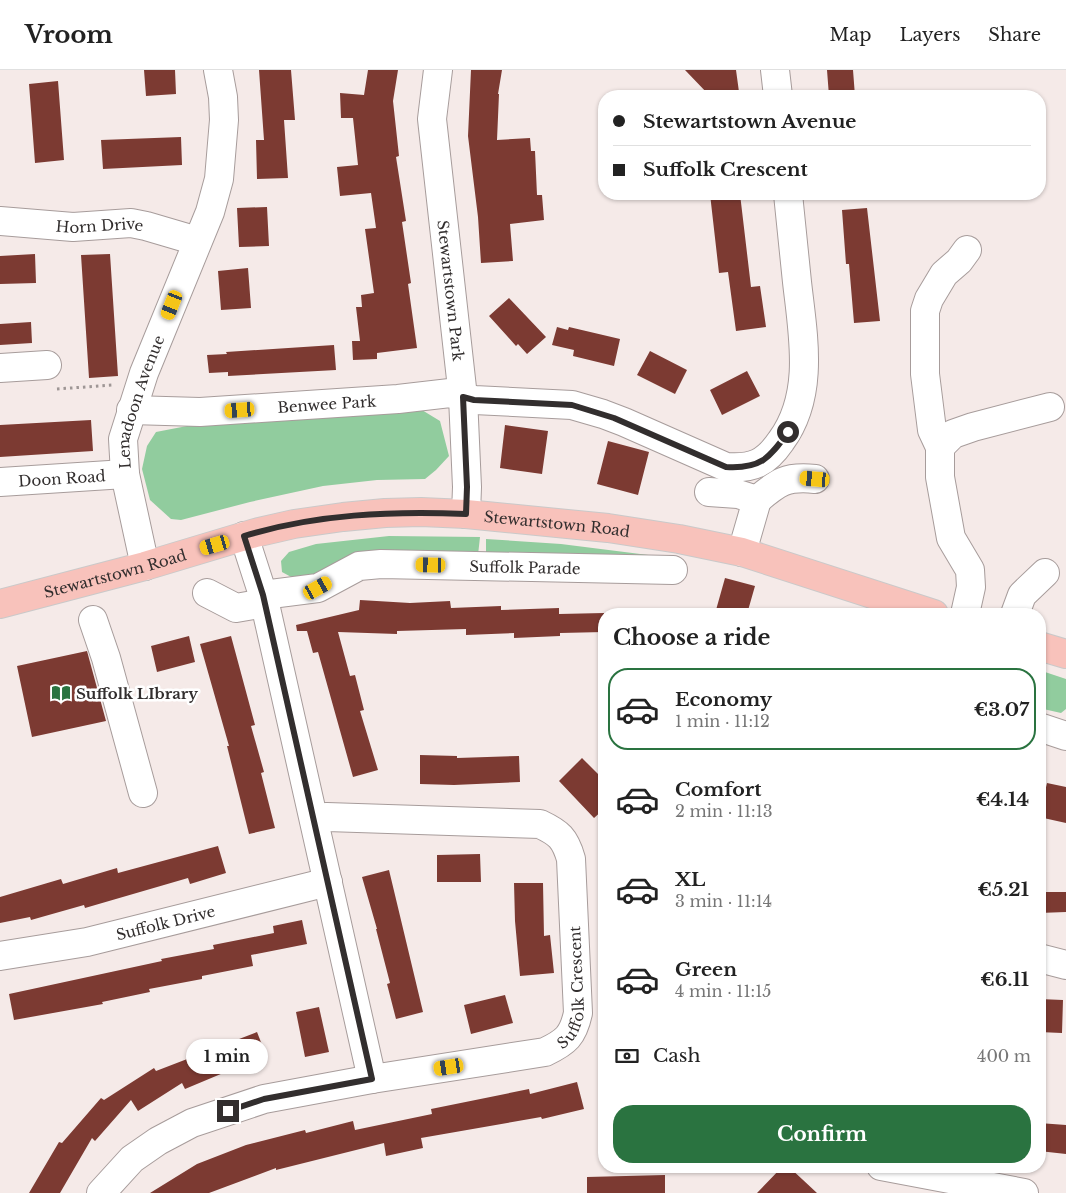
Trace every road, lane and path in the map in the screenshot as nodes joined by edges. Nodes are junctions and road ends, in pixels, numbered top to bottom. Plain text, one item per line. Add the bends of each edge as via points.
1 (218, 70) edge
2 (438, 70) edge
3 (775, 70) edge
4 (777, 90) edge
5 (789, 200) edge
6 (0, 221) edge
7 (197, 241) junction
8 (967, 250) dead end
9 (47, 365) joint
10 (0, 368) edge
11 (463, 397) junction
12 (135, 400) junction
13 (1050, 407) dead end
14 (940, 447) junction
15 (125, 474) junction
16 (815, 479) dead end
17 (0, 482) edge
18 (709, 492) dead end
19 (757, 500) junction
20 (466, 514) junction
21 (244, 536) junction
22 (742, 552) junction
23 (145, 566) junction
24 (673, 570) dead end
25 (1045, 573) dead end
26 (207, 593) dead end
27 (263, 599) junction
28 (0, 604) edge
29 (915, 608) edge
30 (966, 608) edge
31 (1017, 608) edge
32 (93, 620) dead end
33 (1046, 648) edge
34 (1066, 654) edge
35 (1046, 729) edge
36 (1066, 736) edge
37 (143, 793) dead end
38 (314, 818) junction
39 (328, 882) junction
40 (0, 956) edge
41 (1046, 960) edge
42 (1066, 965) edge
43 (372, 1079) junction
44 (918, 1173) edge
45 (101, 1193) edge
46 (1024, 1193) edge

1 - 7 street, Lenadoon Avenue via 224,120 221,164 210,212
2 - 11 street, Stewartstown Park via 432,119
3 - 4 street
5 - 11 street, Benwee Park via 804,347 801,395 796,417 788,432 756,465 726,467 610,416 572,405
6 - 7 street, Horn Drive via 73,227 131,223
7 - 12 street, Lenadoon Avenue
8 - 14 street via 944,274 925,311 924,374 932,430
9 - 10 street
9 - 12 path via 54,389 118,384
11 - 12 street, Benwee Park via 450,393 200,412
11 - 20 street, Stewartstown Park
12 - 15 street, Lenadoon Avenue via 124,438
13 - 14 street via 952,434
14 - 30 street via 940,477 951,538 970,570 971,588
15 - 17 street, Doon Road
15 - 23 street, Lenadoon Avenue
16 - 19 street via 790,478 776,484
18 - 19 street via 738,494
19 - 22 street
20 - 21 main road, Stewartstown Road via 385,513 343,517
20 - 22 main road, Stewartstown Road via 608,528
21 - 23 main road, Stewartstown Road
21 - 27 street
22 - 29 main road, Stewartstown Road
23 - 28 main road, Stewartstown Road
24 - 27 street, Suffolk Parade via 381,564 359,566 318,588
25 - 31 street via 1022,595
26 - 27 street, Suffolk Parade via 236,608
27 - 38 street
32 - 37 street
33 - 34 main road
35 - 36 street
38 - 39 street
38 - 43 street, Suffolk Crescent via 540,824 556,831 567,844 571,859 578,1013 569,1037 545,1052
39 - 40 street, Suffolk Drive via 87,942
39 - 43 street
41 - 42 street
43 - 45 street, Suffolk Crescent via 264,1099 192,1123 132,1159
44 - 46 street

